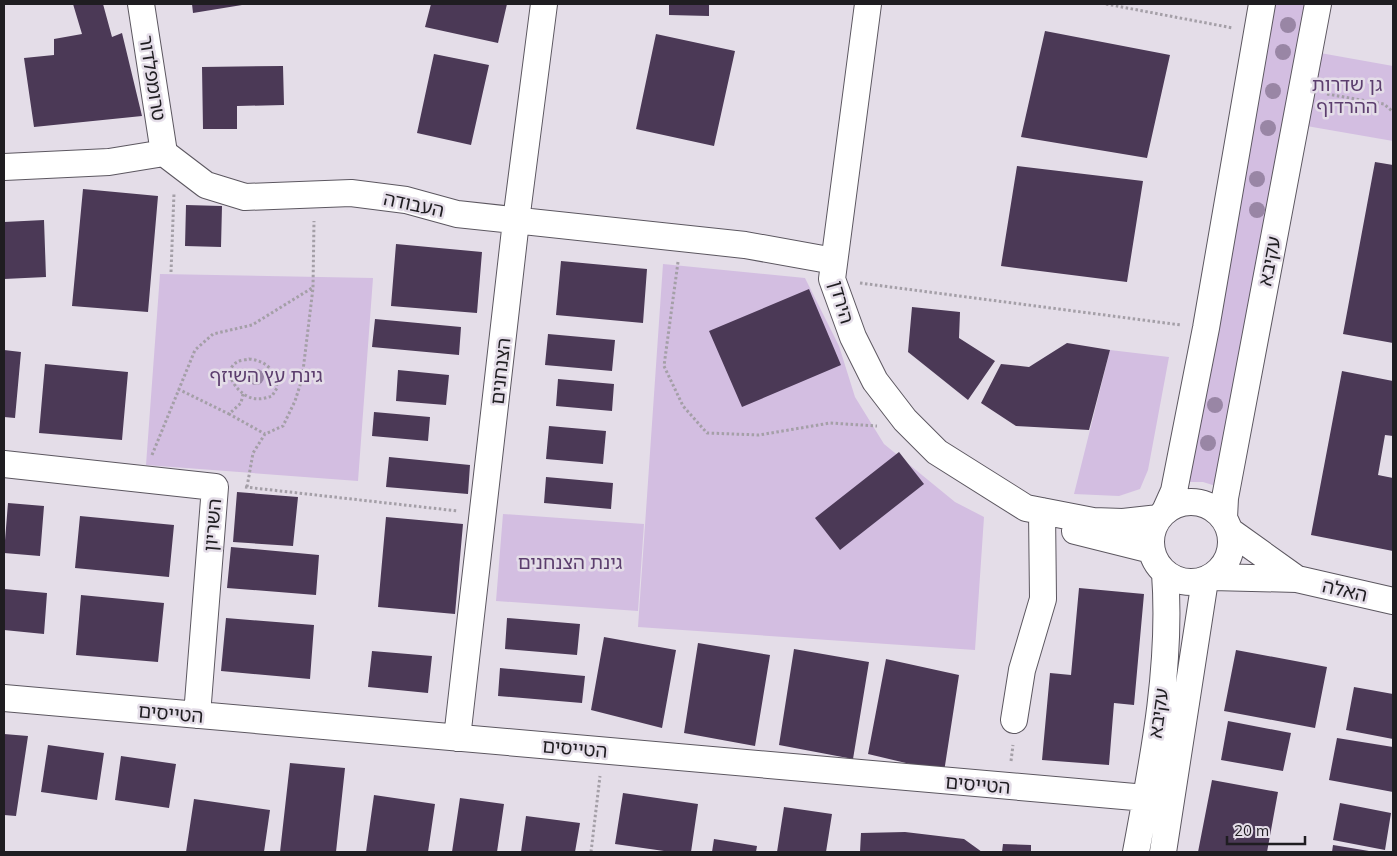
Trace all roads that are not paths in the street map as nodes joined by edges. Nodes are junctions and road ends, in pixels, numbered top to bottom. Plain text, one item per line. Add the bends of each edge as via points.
1 (141, 4) edge
2 (544, 4) edge
3 (868, 4) edge
4 (1262, 4) edge
5 (1318, 4) edge
6 (164, 153) junction
7 (4, 167) edge
8 (516, 221) junction
9 (833, 270) junction
10 (4, 464) edge
11 (1042, 511) junction
12 (1162, 515) junction
13 (1227, 524) junction
14 (1151, 550) junction
15 (1165, 573) junction
16 (1209, 578) junction
17 (1298, 579) junction
18 (1393, 600) edge
19 (4, 698) edge
20 (197, 715) junction
21 (1014, 720) road end
22 (457, 738) junction
23 (1146, 798) junction
24 (1136, 852) edge
25 (1163, 852) edge

1 - 6 street, טרומפלדור
2 - 8 street, הצנחנים
3 - 9 street, הירדן
4 - 12 street via 1206,328 1174,491
5 - 13 street, עקיבא via 1225,498
6 - 7 street via 109,162
6 - 8 street, העבודה via 206,185 245,197 352,194 406,200 457,214
8 - 9 street, העבודה via 745,245
8 - 22 street, הצנחנים
9 - 11 street, הירדן via 840,307 857,346 875,381 905,420 937,452 979,480 1026,508
10 - 20 street, השריון via 215,487
11 - 12 street, הירדן via 1093,521 1122,522
11 - 14 street, הירדן via 1070,529
11 - 21 street via 1043,599 1022,670
12 - 13 street via 1175,505 1202,503 1214,509
12 - 14 street via 1151,536
13 - 16 street via 1232,544 1229,558
13 - 17 street, האלה
14 - 15 street
15 - 16 street via 1175,580 1187,582
15 - 23 street, עקיבא via 1165,668
16 - 17 street, האלה
16 - 25 street, עקיבא
17 - 18 street, האלה
19 - 20 street, הטייסים
20 - 22 street, הטייסים
22 - 23 street, הטייסים
23 - 24 street, עקיבא

